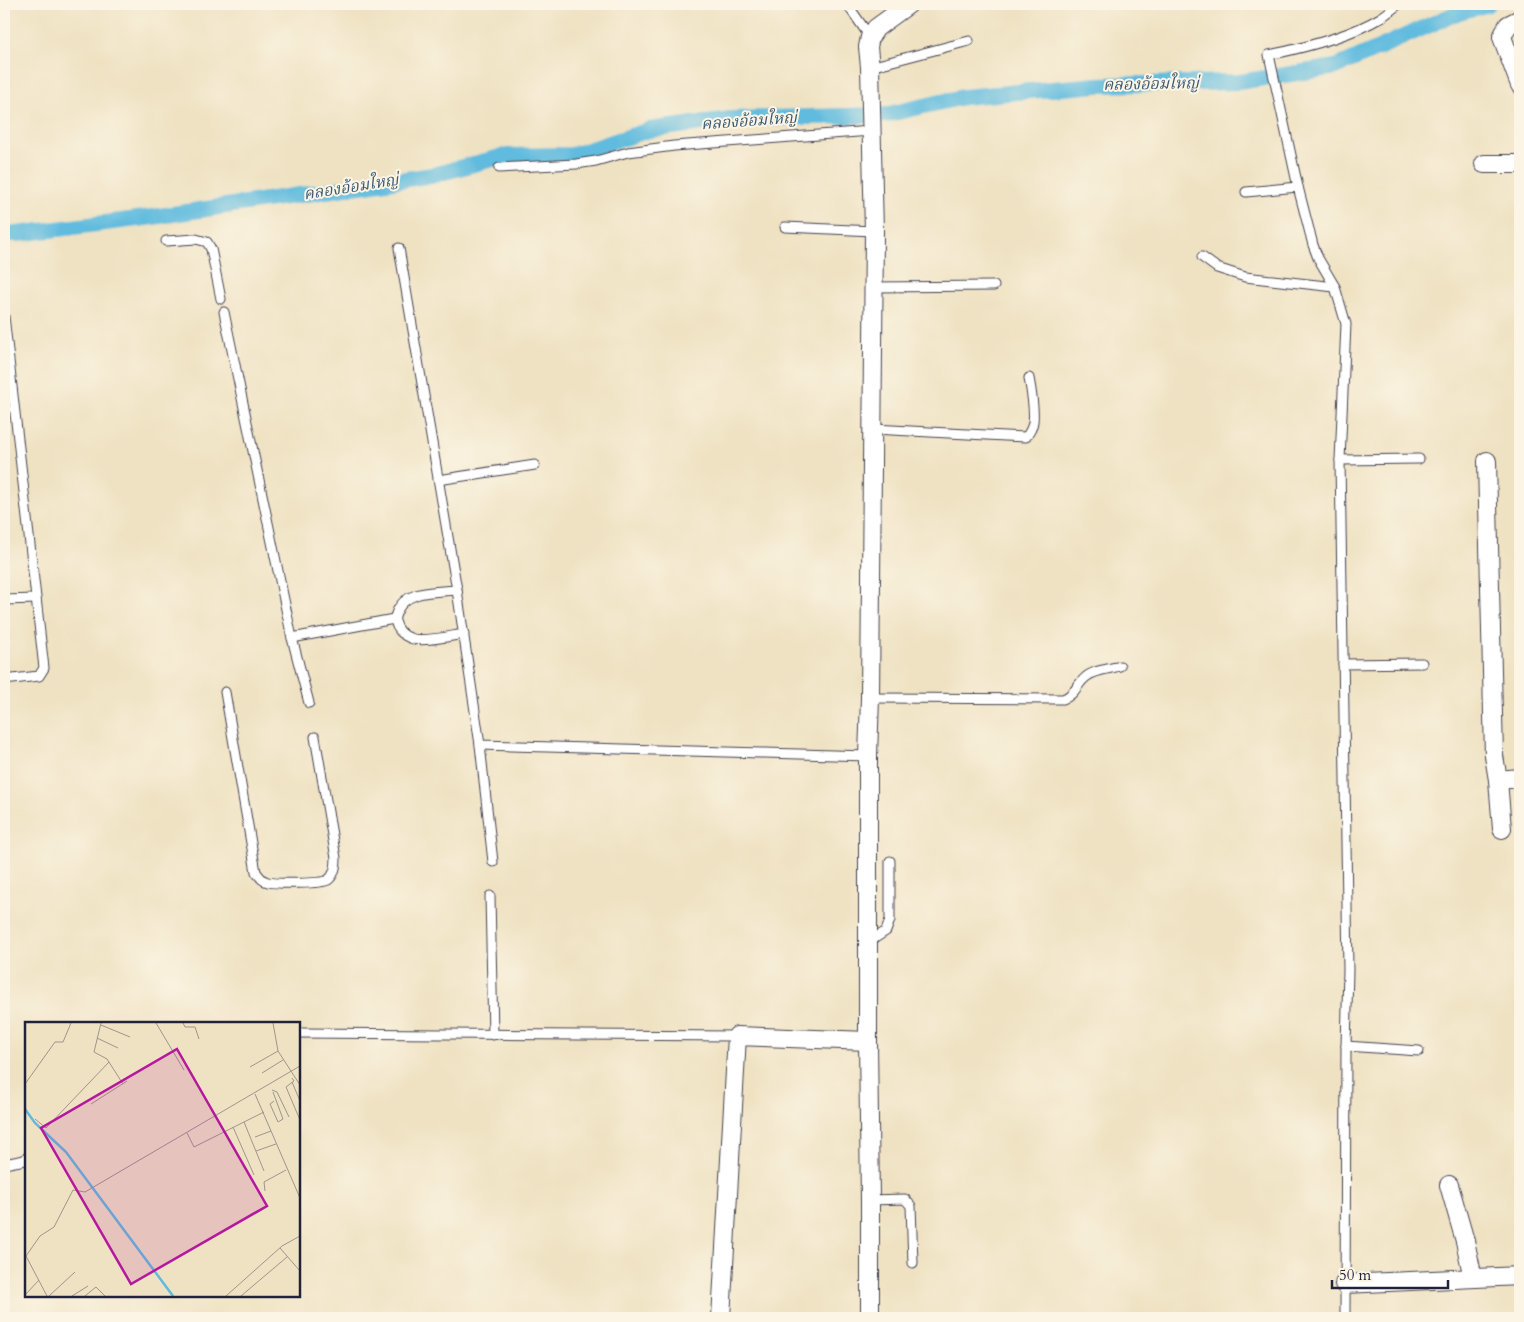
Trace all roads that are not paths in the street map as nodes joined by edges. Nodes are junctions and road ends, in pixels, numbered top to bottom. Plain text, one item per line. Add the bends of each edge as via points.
1 (847, 4) edge
2 (908, 4) edge
3 (1399, 4) edge
4 (1520, 19) edge
5 (870, 38) junction
6 (969, 41) dead end
7 (870, 67) junction
8 (1520, 85) edge
9 (871, 128) junction
10 (1484, 164) dead end
11 (1520, 164) edge
12 (499, 168) dead end
13 (1298, 188) junction
14 (1246, 192) dead end
15 (785, 228) dead end
16 (874, 230) junction
17 (166, 240) dead end
18 (398, 248) dead end
19 (1202, 257) dead end
20 (994, 286) dead end
21 (874, 287) junction
22 (1335, 287) junction
23 (221, 299) dead end
24 (224, 312) dead end
25 (4, 316) edge
26 (1029, 378) dead end
27 (873, 428) junction
28 (1419, 459) dead end
29 (1340, 460) junction
30 (1487, 461) dead end
31 (535, 465) dead end
32 (438, 480) junction
33 (457, 590) junction
34 (36, 598) junction
35 (4, 600) edge
36 (394, 619) junction
37 (464, 634) junction
38 (292, 638) junction
39 (1422, 663) dead end
40 (1343, 664) junction
41 (1120, 666) dead end
42 (4, 680) edge
43 (225, 692) dead end
44 (870, 698) junction
45 (309, 703) dead end
46 (315, 738) dead end
47 (480, 745) junction
48 (868, 756) junction
49 (1520, 778) edge
50 (1498, 780) junction
51 (1502, 829) dead end
52 (890, 861) dead end
53 (493, 862) dead end
54 (490, 896) dead end
55 (868, 942) junction
56 (300, 1034) edge
57 (493, 1035) junction
58 (737, 1036) junction
59 (868, 1041) junction
60 (1346, 1046) junction
61 (1419, 1051) dead end
62 (25, 1160) edge
63 (4, 1164) edge
64 (1449, 1185) dead end
65 (870, 1200) junction
66 (913, 1263) dead end
67 (1520, 1276) edge
68 (1472, 1278) junction
69 (1344, 1284) junction
70 (721, 1318) edge
71 (870, 1318) edge
72 (1345, 1318) edge

1 - 5 lane
2 - 5 street via 876,28
3 - 13 lane via 1379,18 1345,34 1269,55
4 - 8 street via 1508,25 1502,37
5 - 7 street
6 - 7 lane
7 - 9 street
9 - 12 lane via 674,146 576,164
9 - 16 street
10 - 11 street
13 - 14 lane
13 - 22 lane via 1318,258
15 - 16 lane
16 - 21 street
17 - 23 lane via 207,242
18 - 32 lane
19 - 22 lane via 1217,268 1245,277
20 - 21 lane
21 - 27 street
22 - 29 lane via 1346,324
24 - 38 lane
25 - 34 lane
26 - 27 lane via 1033,423 1026,436
27 - 44 street
28 - 29 lane
29 - 40 lane
30 - 50 street via 1494,756
31 - 32 lane
32 - 33 lane
33 - 36 lane via 405,599
33 - 37 lane
34 - 35 lane
34 - 42 lane via 44,668 40,676
36 - 37 lane via 399,631 409,638 420,640
36 - 38 lane
37 - 47 lane
38 - 45 lane
39 - 40 lane
40 - 60 lane via 1348,970
41 - 44 lane via 1084,678 1070,697 1063,699
43 - 46 lane via 256,872 268,882 316,883 328,879 336,869
44 - 48 street
47 - 48 lane
47 - 53 lane
48 - 55 street
49 - 50 street
50 - 51 street
52 - 55 lane via 890,920 886,931
54 - 57 lane
55 - 59 street
56 - 57 lane
57 - 58 lane
58 - 59 street
58 - 70 street
59 - 65 street
60 - 61 lane
60 - 69 lane
62 - 63 lane
64 - 68 street
65 - 66 lane via 904,1199 911,1206
65 - 71 street
67 - 68 street
68 - 69 street
69 - 72 lane

